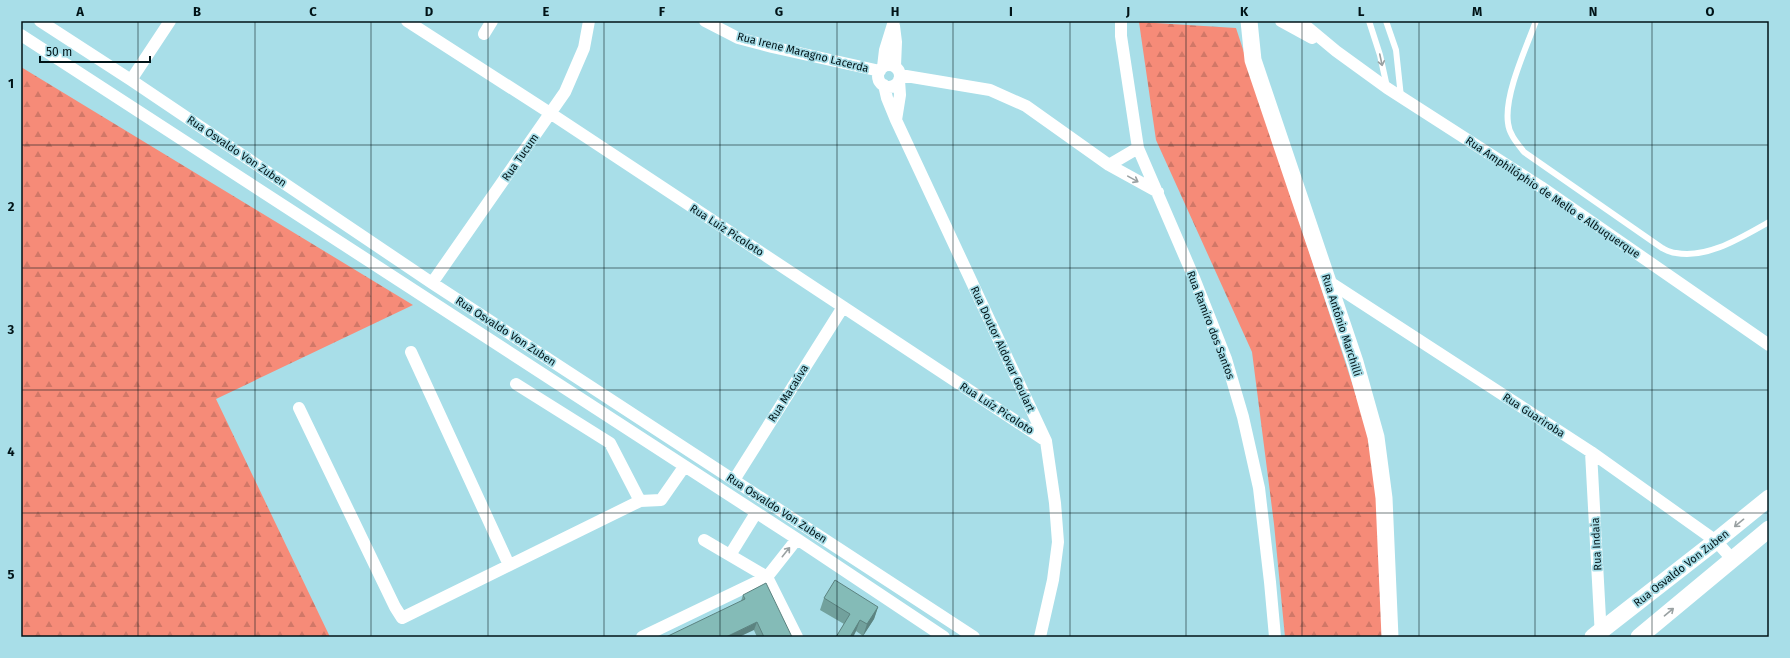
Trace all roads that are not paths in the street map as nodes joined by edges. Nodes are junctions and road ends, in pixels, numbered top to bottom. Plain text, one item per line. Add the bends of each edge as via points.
1 (40, 21) edge
2 (170, 21) edge
3 (407, 21) edge
4 (492, 21) edge
5 (589, 21) edge
6 (704, 21) edge
7 (1121, 21) edge
8 (1249, 21) edge
9 (1281, 21) edge
10 (1300, 21) edge
11 (1369, 21) edge
12 (1386, 21) edge
13 (1536, 21) edge
14 (894, 23) edge
15 (484, 34) dead end
16 (21, 35) edge
17 (1336, 51) junction
18 (891, 72) junction
19 (131, 80) junction
20 (1387, 88) junction
21 (1402, 97) junction
22 (550, 114) junction
23 (896, 120) junction
24 (1138, 148) junction
25 (1108, 165) junction
26 (1158, 192) junction
27 (1769, 222) edge
28 (1328, 281) junction
29 (432, 283) junction
30 (843, 307) junction
31 (1769, 345) edge
32 (411, 352) dead end
33 (516, 384) dead end
34 (299, 408) dead end
35 (1046, 440) junction
36 (1591, 452) junction
37 (684, 466) junction
38 (734, 480) junction
39 (1769, 498) edge
40 (640, 501) junction
41 (756, 513) junction
42 (1769, 529) edge
43 (797, 539) junction
44 (704, 540) dead end
45 (1716, 541) junction
46 (730, 555) junction
47 (1732, 558) junction
48 (509, 565) junction
49 (767, 577) junction
50 (1598, 635) edge
51 (642, 637) edge
52 (797, 637) edge
53 (944, 637) edge
54 (974, 637) edge
55 (1040, 637) edge
56 (1275, 637) edge
57 (1390, 637) edge
58 (1639, 637) edge

1 - 19 street, Rua Osvaldo Von Zuben
2 - 19 street
3 - 22 street, Rua Luíz Picoloto
4 - 15 street
5 - 22 street, Rua Tucum via 581,54 565,92
6 - 18 street, Rua Irene Maragno Lacerda via 738,38
7 - 24 street, Rua Ramiro dos Santos
8 - 28 street, Rua Antônio Marchilli via 1253,60
9 - 17 street, Rua Amphilóphio de Mello e Albuquerque
10 - 17 street, Rua Amphilóphio de Mello e Albuquerque
11 -> 20 lane
12 - 21 lane via 1396,50
13 - 27 lane via 1507,104 1510,130 1524,152 1662,248 1675,253 1690,254 1726,246
14 - 18 street via 896,42
16 - 37 street, Rua Osvaldo Von Zuben
17 - 20 street, Rua Amphilóphio de Mello e Albuquerque
18 - 23 street via 900,95
18 - 23 street, Rua Doutor Aldovar Goulart via 880,81 884,84
18 - 25 street, Rua Irene Maragno Lacerda via 990,90 1026,106
19 - 29 street, Rua Osvaldo Von Zuben
20 - 21 street, Rua Amphilóphio de Mello e Albuquerque
21 - 31 street, Rua Amphilóphio de Mello e Albuquerque via 1542,187
22 - 29 street, Rua Tucum
22 - 30 street, Rua Luíz Picoloto
23 - 35 street, Rua Doutor Aldovar Goulart
24 - 25 street
24 - 26 street, Rua Ramiro dos Santos
25 -> 26 street, Rua Irene Maragno Lacerda
26 - 56 street, Rua Ramiro dos Santos via 1226,359 1243,417 1259,488
28 - 36 street, Rua Guariroba
28 - 57 street, Rua Antônio Marchilli via 1376,436 1384,498
29 - 38 street, Rua Osvaldo Von Zuben
30 - 35 street, Rua Luíz Picoloto
30 - 38 street, Rua Macaúva
32 - 48 street
33 - 40 street via 610,443
34 - 48 street via 402,618
35 - 55 street, Rua Doutor Aldovar Goulart via 1056,503 1058,542 1053,580
36 - 45 street, Rua Guariroba
36 - 50 street, Rua Indaia
37 - 40 street via 661,500
37 - 41 street, Rua Osvaldo Von Zuben
38 - 54 street, Rua Osvaldo Von Zuben
39 -> 45 street, Rua Osvaldo Von Zuben
40 - 48 street
41 - 43 street, Rua Osvaldo Von Zuben
41 - 46 street
42 - 47 street
49 -> 43 street
43 - 53 street, Rua Osvaldo Von Zuben
44 - 46 street
45 - 47 street, Rua Guariroba
45 - 50 street, Rua Osvaldo Von Zuben
46 - 49 street
58 -> 47 street
49 - 51 street
49 - 52 street

